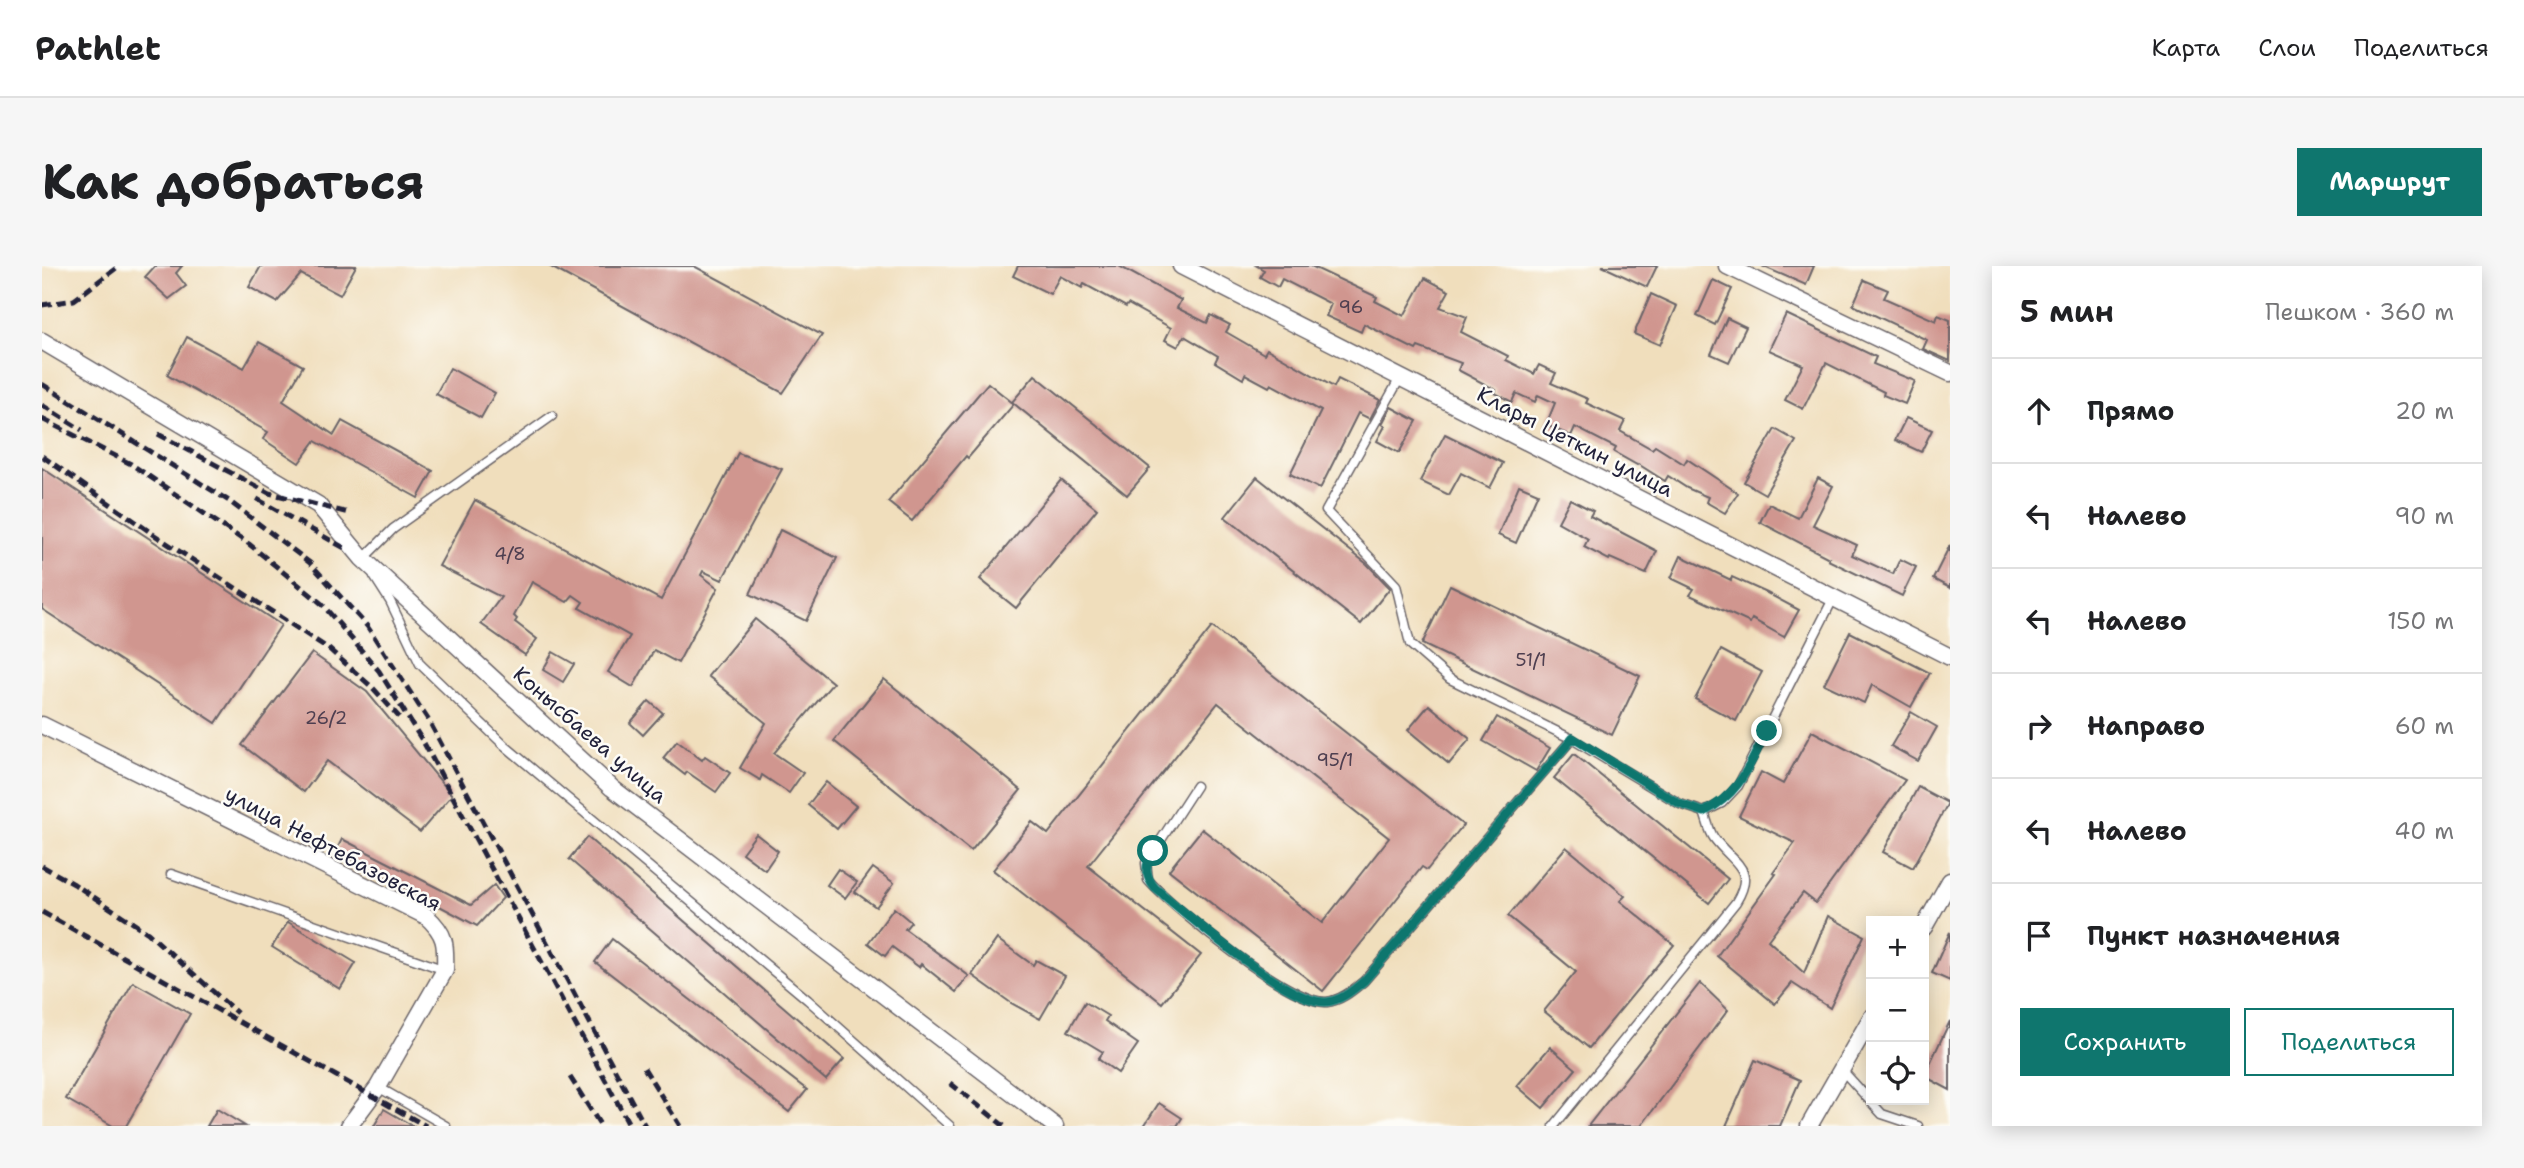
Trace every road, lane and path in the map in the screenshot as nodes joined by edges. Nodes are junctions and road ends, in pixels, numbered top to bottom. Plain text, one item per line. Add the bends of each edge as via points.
1 (1181, 266) edge
2 (1727, 266) edge
3 (42, 341) edge
4 (1950, 373) edge
5 (1400, 377) junction
6 (552, 416) dead end
7 (362, 558) junction
8 (1834, 597) junction
9 (1950, 657) edge
10 (42, 725) edge
11 (1573, 738) junction
12 (1196, 786) dead end
13 (1704, 812) junction
14 (171, 874) dead end
15 (1950, 881) edge
16 (1929, 918) edge
17 (445, 970) junction
18 (1866, 1027) edge
19 (1842, 1070) junction
20 (378, 1087) junction
21 (349, 1126) edge
22 (446, 1126) edge
23 (950, 1126) edge
24 (1055, 1126) edge
25 (1555, 1126) edge
26 (1809, 1126) edge
27 (1917, 1126) edge

1 - 5 street, Клары Цеткин улица
2 - 4 street
3 - 7 street, Конысбаева улица via 318,505
5 - 8 street, Клары Цеткин улица
5 - 11 lane via 1326,510 1396,585 1410,644 1450,679
6 - 7 lane via 393,529
7 - 23 lane via 390,601 420,664 438,682 504,745 808,1000
7 - 24 street, Конысбаева улица via 612,788
8 - 9 street, Клары Цеткин улица
8 - 13 lane via 1738,786 1722,803
10 - 17 street, улица Нефтебазовская via 426,916 440,929 446,948
11 - 12 lane via 1364,981 1345,996 1326,1002 1302,996 1245,962 1148,880 1146,863
11 - 13 lane via 1680,804
13 - 25 lane via 1712,835 1744,872 1745,887
14 - 17 lane
15 - 16 street
17 - 20 street
18 - 19 street
19 - 26 street
19 - 27 lane via 1882,1114
20 - 21 street
20 - 22 lane

